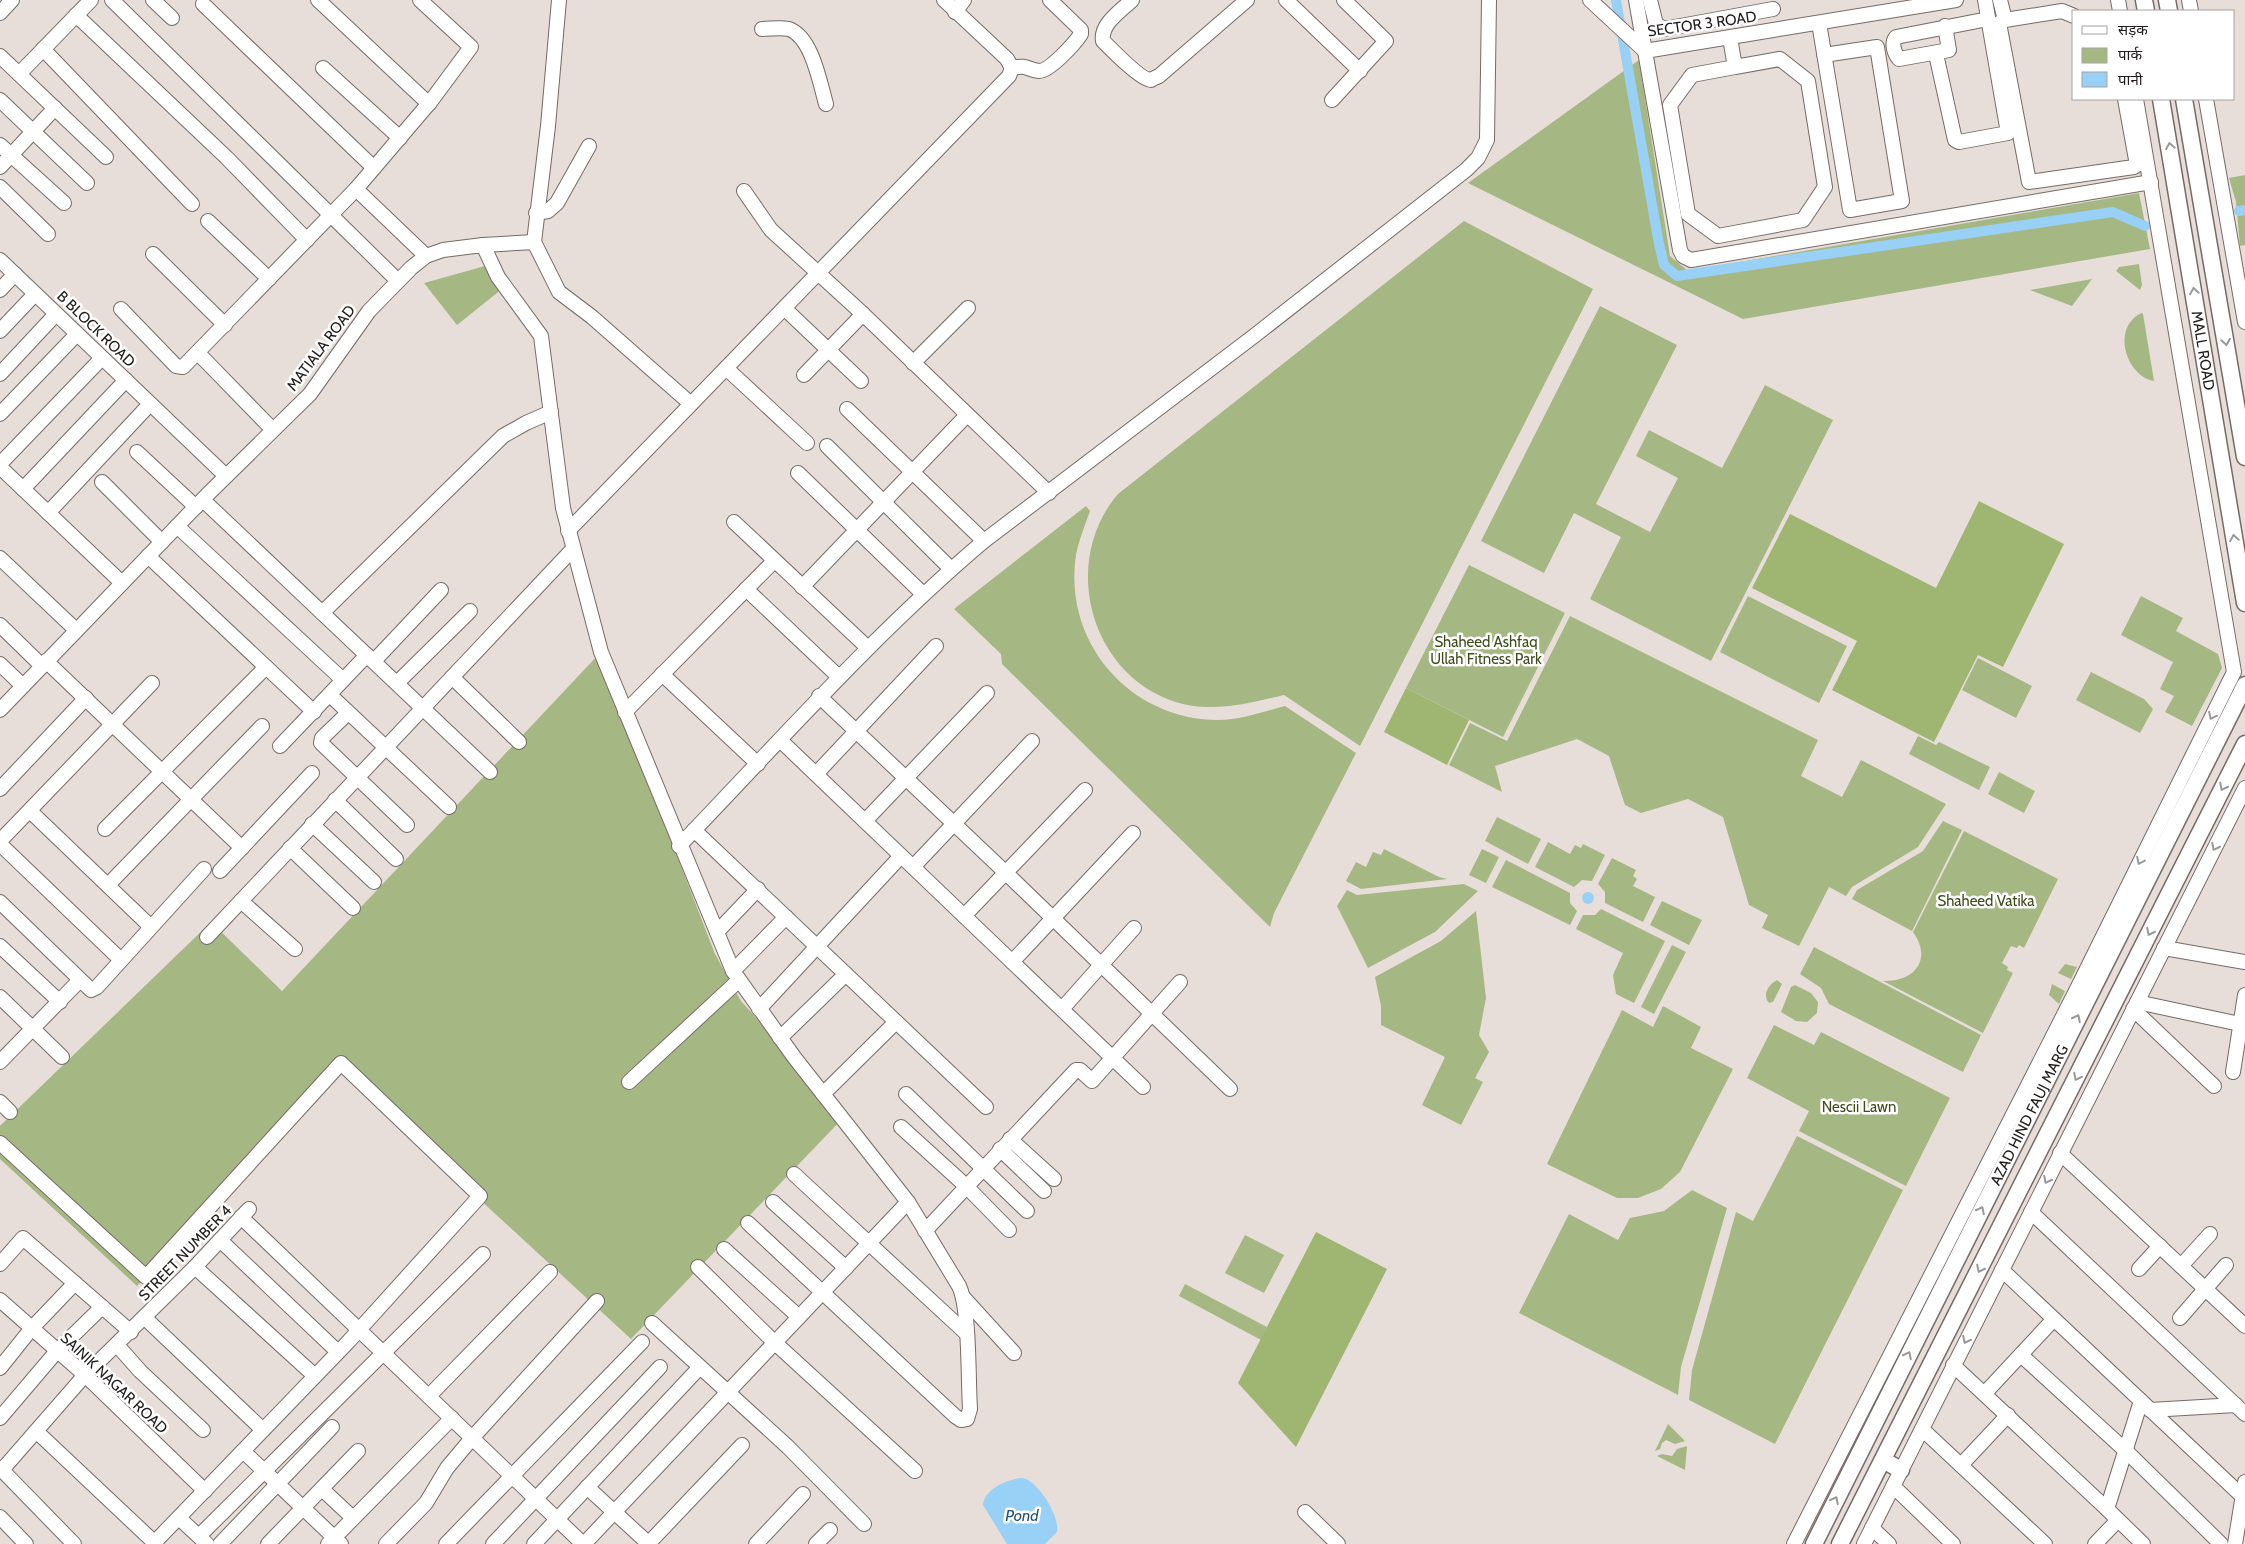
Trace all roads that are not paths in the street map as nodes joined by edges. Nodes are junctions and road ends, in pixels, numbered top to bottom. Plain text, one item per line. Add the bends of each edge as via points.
1 (12, 0) edge
2 (91, 0) edge
3 (112, 0) edge
4 (153, 0) edge
5 (318, 0) edge
6 (420, 0) edge
7 (559, 0) edge
8 (944, 0) edge
9 (964, 0) edge
10 (1050, 0) edge
11 (1132, 0) edge
12 (1246, 0) edge
13 (1286, 0) edge
14 (1344, 0) edge
15 (1489, 0) edge
16 (1590, 0) edge
17 (1636, 0) edge
18 (1650, 0) edge
19 (1956, 0) edge
20 (1985, 0) edge
21 (2000, 0) edge
22 (203, 4) dead end
23 (1772, 4) edge
24 (955, 12) junction
25 (0, 13) edge
26 (76, 15) junction
27 (2072, 15) edge
28 (172, 18) dead end
29 (1988, 19) junction
30 (2005, 20) junction
31 (1819, 22) junction
32 (1945, 26) junction
33 (762, 29) dead end
34 (1777, 30) junction
35 (1730, 38) junction
36 (43, 49) junction
37 (1645, 51) junction
38 (1936, 54) junction
39 (0, 56) edge
40 (1824, 56) junction
41 (1735, 67) junction
42 (324, 68) dead end
43 (1012, 68) junction
44 (1360, 71) junction
45 (19, 74) junction
46 (0, 100) edge
47 (1332, 100) dead end
48 (2125, 100) edge
49 (2136, 100) edge
50 (2161, 100) edge
51 (2184, 100) edge
52 (2206, 100) edge
53 (429, 104) junction
54 (826, 104) dead end
55 (55, 108) junction
56 (34, 132) junction
57 (400, 138) junction
58 (0, 145) edge
59 (589, 146) dead end
60 (11, 155) junction
61 (106, 157) dead end
62 (0, 167) edge
63 (374, 168) junction
64 (2151, 182) junction
65 (87, 183) dead end
66 (0, 187) edge
67 (356, 189) junction
68 (744, 191) dead end
69 (64, 203) dead end
70 (192, 204) dead end
71 (536, 213) junction
72 (332, 214) junction
73 (208, 221) dead end
74 (48, 234) dead end
75 (307, 240) junction
76 (534, 242) junction
77 (483, 245) junction
78 (153, 254) dead end
79 (426, 256) junction
80 (0, 260) edge
81 (818, 271) junction
82 (15, 274) junction
83 (269, 279) junction
84 (398, 281) junction
85 (0, 290) edge
86 (35, 294) junction
87 (784, 308) junction
88 (968, 308) dead end
89 (121, 309) dead end
90 (56, 314) junction
91 (863, 314) junction
92 (2245, 322) edge
93 (225, 325) junction
94 (0, 331) edge
95 (77, 334) junction
96 (829, 350) junction
97 (198, 353) junction
98 (102, 358) junction
99 (913, 363) junction
100 (726, 368) junction
101 (0, 374) edge
102 (804, 375) dead end
103 (126, 380) junction
104 (861, 381) dead end
105 (150, 404) junction
106 (691, 404) junction
107 (847, 409) dead end
108 (552, 412) junction
109 (0, 414) edge
110 (967, 415) junction
111 (273, 430) junction
112 (2243, 431) edge
113 (807, 443) dead end
114 (827, 446) dead end
115 (137, 452) dead end
116 (2245, 457) edge
117 (0, 465) edge
118 (912, 472) junction
119 (798, 473) dead end
120 (226, 476) junction
121 (102, 482) dead end
122 (23, 489) junction
123 (1049, 494) junction
124 (884, 501) junction
125 (199, 503) junction
126 (48, 513) junction
127 (734, 522) dead end
128 (177, 526) junction
129 (568, 530) junction
130 (856, 530) junction
131 (984, 541) junction
132 (162, 542) junction
133 (573, 549) junction
134 (148, 556) junction
135 (0, 558) edge
136 (774, 560) junction
137 (951, 569) junction
138 (122, 583) junction
139 (802, 587) junction
140 (746, 588) junction
141 (441, 590) dead end
142 (923, 594) junction
143 (2245, 603) edge
144 (470, 611) dead end
145 (322, 613) junction
146 (0, 625) edge
147 (76, 630) junction
148 (936, 646) dead end
149 (868, 648) junction
150 (370, 658) junction
151 (44, 663) junction
152 (0, 664) edge
153 (266, 667) junction
154 (662, 674) junction
155 (452, 677) junction
156 (838, 677) junction
157 (343, 680) junction
158 (152, 683) dead end
159 (397, 683) junction
160 (2245, 685) edge
161 (23, 686) junction
162 (987, 694) dead end
163 (330, 695) junction
164 (819, 696) junction
165 (86, 698) junction
166 (424, 709) junction
167 (0, 710) edge
168 (314, 712) junction
169 (625, 712) junction
170 (348, 713) junction
171 (112, 723) junction
172 (262, 726) dead end
173 (856, 731) junction
174 (780, 740) junction
175 (1032, 741) dead end
176 (519, 742) dead end
177 (2245, 744) edge
178 (280, 746) dead end
179 (386, 748) junction
180 (758, 764) junction
181 (162, 771) junction
182 (490, 772) dead end
183 (312, 773) dead end
184 (816, 774) junction
185 (358, 776) junction
186 (906, 778) junction
187 (2245, 788) edge
188 (0, 789) edge
189 (1085, 790) dead end
190 (192, 800) junction
191 (335, 800) junction
192 (449, 807) dead end
193 (30, 811) junction
194 (865, 821) junction
195 (954, 823) junction
196 (312, 824) junction
197 (407, 825) dead end
198 (105, 829) dead end
199 (694, 830) junction
200 (1132, 833) dead end
201 (0, 843) edge
202 (680, 846) junction
203 (242, 848) junction
204 (290, 848) junction
205 (902, 856) junction
206 (396, 859) dead end
207 (913, 867) junction
208 (204, 869) dead end
209 (220, 871) dead end
210 (1005, 872) junction
211 (374, 882) dead end
212 (108, 886) junction
213 (758, 889) junction
214 (241, 901) junction
215 (0, 902) edge
216 (353, 908) dead end
217 (786, 916) junction
218 (964, 916) junction
219 (1053, 918) junction
220 (151, 927) junction
221 (1134, 928) dead end
222 (717, 932) junction
223 (207, 937) dead end
224 (0, 946) edge
225 (817, 946) junction
226 (2164, 948) junction
227 (295, 949) dead end
228 (121, 960) junction
229 (1012, 962) junction
230 (2245, 962) edge
231 (1101, 965) junction
232 (846, 974) junction
233 (736, 976) junction
234 (80, 981) junction
235 (1180, 982) dead end
236 (2245, 994) edge
237 (0, 997) edge
238 (60, 1002) junction
239 (2135, 1006) junction
240 (759, 1009) junction
241 (1062, 1009) junction
242 (1152, 1014) junction
243 (896, 1022) junction
244 (2240, 1024) junction
245 (32, 1029) junction
246 (780, 1038) junction
247 (62, 1057) dead end
248 (1112, 1058) junction
249 (0, 1062) edge
250 (2233, 1072) dead end
251 (629, 1082) dead end
252 (2214, 1086) dead end
253 (1143, 1087) dead end
254 (1230, 1089) dead end
255 (823, 1094) junction
256 (906, 1094) dead end
257 (986, 1107) dead end
258 (901, 1127) dead end
259 (1010, 1139) junction
260 (0, 1143) edge
261 (1000, 1150) junction
262 (2060, 1154) junction
263 (983, 1168) junction
264 (794, 1174) dead end
265 (1054, 1179) dead end
266 (966, 1186) junction
267 (1044, 1191) dead end
268 (773, 1202) dead end
269 (908, 1202) junction
270 (1027, 1211) dead end
271 (2031, 1212) junction
272 (748, 1223) dead end
273 (1009, 1230) dead end
274 (925, 1231) junction
275 (2210, 1234) dead end
276 (220, 1240) junction
277 (869, 1244) junction
278 (2160, 1246) junction
279 (724, 1249) dead end
280 (483, 1254) dead end
281 (0, 1264) edge
282 (2226, 1265) dead end
283 (2181, 1266) junction
284 (195, 1267) junction
285 (698, 1267) dead end
286 (846, 1268) junction
287 (2002, 1270) junction
288 (2139, 1270) dead end
289 (550, 1272) dead end
290 (75, 1283) junction
291 (2206, 1290) junction
292 (821, 1293) junction
293 (963, 1297) junction
294 (597, 1301) dead end
295 (102, 1306) junction
296 (2, 1307) edge
297 (798, 1317) junction
298 (145, 1318) junction
299 (2180, 1318) dead end
300 (2054, 1319) junction
301 (652, 1324) dead end
302 (2245, 1326) edge
303 (32, 1328) junction
304 (359, 1329) junction
305 (131, 1332) junction
306 (966, 1333) junction
307 (642, 1342) dead end
308 (774, 1342) junction
309 (117, 1345) junction
310 (57, 1351) junction
311 (382, 1351) junction
312 (338, 1352) junction
313 (1014, 1353) dead end
314 (2021, 1355) junction
315 (1953, 1365) junction
316 (660, 1367) dead end
317 (700, 1367) junction
318 (0, 1368) edge
319 (84, 1376) junction
320 (315, 1376) junction
321 (728, 1392) junction
322 (1985, 1393) junction
323 (429, 1396) junction
324 (2145, 1406) junction
325 (2240, 1410) edge
326 (2008, 1414) junction
327 (0, 1418) edge
328 (452, 1418) junction
329 (332, 1427) dead end
330 (1922, 1429) junction
331 (203, 1430) dead end
332 (263, 1430) junction
333 (36, 1431) junction
334 (473, 1437) junction
335 (742, 1445) dead end
336 (2125, 1450) junction
337 (243, 1451) junction
338 (358, 1451) dead end
339 (1883, 1460) junction
340 (1961, 1465) junction
341 (1, 1469) edge
342 (264, 1470) junction
343 (1901, 1470) junction
344 (915, 1471) dead end
345 (512, 1476) junction
346 (2245, 1482) edge
347 (278, 1483) junction
348 (1893, 1486) junction
349 (587, 1487) junction
350 (322, 1489) junction
351 (205, 1491) junction
352 (803, 1494) dead end
353 (536, 1499) junction
354 (2243, 1503) edge
355 (304, 1508) junction
356 (2107, 1509) junction
357 (615, 1512) junction
358 (1305, 1512) dead end
359 (0, 1517) edge
360 (179, 1518) junction
361 (353, 1518) junction
362 (557, 1519) junction
363 (2118, 1520) junction
364 (864, 1524) dead end
365 (1872, 1528) junction
366 (830, 1530) dead end
367 (203, 1540) edge
368 (334, 1542) edge
369 (154, 1543) edge
370 (26, 1544) edge
371 (74, 1544) edge
372 (220, 1544) edge
373 (268, 1544) edge
374 (386, 1544) edge
375 (446, 1544) edge
376 (492, 1544) edge
377 (534, 1544) edge
378 (584, 1544) edge
379 (649, 1544) edge
380 (756, 1544) edge
381 (816, 1544) edge
382 (1338, 1544) edge
383 (1794, 1544) edge
384 (1814, 1544) edge
385 (1840, 1544) edge
386 (1864, 1544) edge
387 (1890, 1544) edge
388 (1953, 1544) edge
389 (2046, 1544) edge
390 (2095, 1544) edge
391 (2143, 1544) edge
392 (2221, 1544) edge
393 (2235, 1544) edge

1 - 25 street
2 - 26 street
3 - 72 street
4 - 28 street
5 - 53 street
6 - 53 street via 471,47
7 - 71 street via 548,126
8 - 24 street
9 - 24 street
10 - 43 street via 1081,30 1081,34 1049,68 1039,71 1023,65
11 - 12 street via 1105,26 1102,34 1104,41 1138,73 1152,80
13 - 44 street
14 - 44 street via 1386,41
15 - 123 street via 1487,140 1478,158
16 - 37 street, SECTOR 3 ROAD
17 - 37 street
18 - 23 street via 1656,24 1664,29
19 - 31 street, SECTOR 3 ROAD
20 - 29 street
21 - 30 street
22 - 63 street
23 - 34 street
24 - 43 street via 1007,59
26 - 36 street
26 - 75 street via 221,152
27 - 30 street via 2062,11
29 - 32 street
29 - 38 street via 2008,133 1959,142 1955,140
30 - 48 street via 1999,25 2029,182 2134,168 2137,165
31 - 34 street, SECTOR 3 ROAD
31 - 40 street
32 - 38 street via 1948,50
32 - 38 street via 1894,39 1899,59
33 - 54 street via 791,30 800,38 813,58
34 - 35 street, SECTOR 3 ROAD
35 - 37 street, SECTOR 3 ROAD
35 - 41 street
36 - 45 street
36 - 70 street
37 - 64 street via 1680,250 1691,260
39 - 45 street
40 - 40 street via 1850,210 1902,201 1876,47
41 - 41 street via 1780,59 1808,81 1825,187 1803,220 1718,236 1688,214 1670,105 1692,75
42 - 57 street
43 - 81 street via 1009,76
44 - 47 street
45 - 55 street
46 - 56 street
49 - 64 street
143 -> 50 main road, MALL ROAD
51 -> 112 main road, MALL ROAD
52 - 92 street
53 - 57 street
55 - 56 street
55 - 61 street
56 - 60 street
56 - 65 street
57 - 63 street
58 - 60 street
59 - 71 street via 557,203 548,211
60 - 62 street
60 - 69 street
63 - 67 street
64 -> 383 street via 2234,672 2077,989
66 - 74 street
67 - 72 street
67 - 79 street
68 - 81 street via 771,230
71 - 76 street
72 - 75 street
72 - 84 street
73 - 83 street
75 - 83 street
76 - 77 street
76 - 106 street via 560,292
77 - 79 street via 443,250
77 - 108 street via 498,277 541,336
78 - 93 street
79 - 84 street, MATIALA ROAD
80 - 82 street, B BLOCK ROAD
81 - 87 street
81 - 91 street
82 - 85 street
82 - 86 street, B BLOCK ROAD
83 - 93 street
84 - 111 street, MATIALA ROAD via 345,341 317,387
86 - 90 street, B BLOCK ROAD
86 - 94 street
87 - 96 street
87 - 100 street
88 - 99 street
89 - 97 street via 176,366 183,368
90 - 95 street, B BLOCK ROAD
90 - 101 street
91 - 96 street
91 - 99 street
93 - 97 street
95 - 98 street, B BLOCK ROAD
95 - 109 street
96 - 102 street
96 - 104 street
97 - 111 street
98 - 103 street, B BLOCK ROAD
98 - 117 street
99 - 110 street
100 - 106 street
100 - 113 street
103 - 105 street, B BLOCK ROAD
103 - 122 street
105 - 120 street, B BLOCK ROAD
105 - 126 street
106 - 129 street
107 - 118 street
108 - 129 street
108 - 145 street via 503,436
110 - 118 street
110 - 123 street
111 - 120 street, MATIALA ROAD
112 - 116 main road, MALL ROAD
114 - 124 street
115 - 125 street
117 - 122 street
118 - 124 street
118 - 131 street
119 - 130 street
120 - 125 street, MATIALA ROAD
121 - 132 street
122 - 126 street
123 - 131 street
124 - 130 street
124 - 137 street
125 - 128 street, MATIALA ROAD
125 - 145 street
126 - 138 street
127 - 136 street
128 - 132 street, MATIALA ROAD
128 - 157 street
129 - 133 street
130 - 139 street
130 - 142 street
131 - 137 street
132 - 134 street, MATIALA ROAD
133 - 155 street
133 - 169 street via 601,652
134 - 138 street, MATIALA ROAD
134 - 153 street
135 - 147 street
136 - 139 street
136 - 140 street
137 - 142 street
138 - 147 street, MATIALA ROAD
139 - 149 street
140 - 154 street
140 - 156 street
141 - 150 street
142 - 149 street
144 - 159 street
145 - 150 street
146 - 151 street
147 - 151 street, MATIALA ROAD
148 - 173 street
149 - 156 street
150 - 157 street
150 - 159 street
151 - 161 street, MATIALA ROAD
151 - 165 street
152 - 161 street
153 - 168 street
153 - 181 street
154 - 169 street
154 - 180 street
155 - 166 street
155 - 176 street
156 - 164 street
157 - 163 street
158 - 171 street
159 - 166 street
384 -> 160 main road, AZAD HIND FAUJ MARG
161 - 167 street, MATIALA ROAD
162 - 186 street
163 - 168 street
163 - 170 street
164 - 173 street
164 - 174 street
165 - 171 street
165 - 188 street
166 - 179 street
166 - 182 street
168 - 178 street
169 - 202 street
170 - 179 street
170 - 185 street via 322,738 321,743
171 - 181 street
171 - 193 street
172 - 190 street
173 - 184 street
173 - 186 street
174 - 180 street
174 - 184 street
175 - 195 street
177 -> 339 main road, AZAD HIND FAUJ MARG
179 - 185 street
179 - 192 street
180 - 199 street
181 - 190 street
181 - 198 street
183 - 203 street
184 - 194 street
185 - 191 street
185 - 197 street
186 - 194 street
186 - 195 street
187 -> 226 street
189 - 210 street
190 - 203 street
190 - 212 street
191 - 196 street
191 - 206 street
193 - 201 street
193 - 212 street
194 - 205 street
195 - 207 street
195 - 210 street
196 - 204 street
196 - 211 street
199 - 202 street
199 - 213 street
200 - 219 street
201 - 228 street
202 - 222 street
203 - 209 street
204 - 214 street
204 - 216 street
205 - 207 street
205 - 225 street
207 - 218 street
208 - 220 street
210 - 218 street
210 - 219 street
212 - 220 street
213 - 217 street
213 - 222 street
214 - 223 street
214 - 227 street
215 - 234 street
217 - 225 street
217 - 233 street
218 - 229 street
219 - 229 street
219 - 231 street
220 - 228 street
221 - 231 street
222 - 233 street
224 - 238 street
225 - 232 street
225 - 240 street
226 - 230 street
226 - 239 street
228 - 234 street via 97,987 88,989
229 - 241 street
231 - 241 street
231 - 242 street
232 - 243 street
232 - 246 street
233 - 240 street
233 - 251 street
234 - 238 street
235 - 242 street
236 - 244 street
237 - 245 street
238 - 245 street
239 - 244 street
239 - 252 street
239 - 262 street
240 - 246 street
241 - 248 street
242 - 248 street
242 - 254 street
243 - 255 street
243 - 257 street
244 - 250 street
245 - 247 street
245 - 249 street
246 - 255 street
248 - 253 street
248 - 259 street via 1092,1081 1076,1070
255 - 269 street
256 - 263 street
258 - 266 street
259 - 261 street
259 - 265 street
260 - 304 street via 146,1277 341,1063 480,1196
261 - 263 street
261 - 267 street
262 -> 271 street
262 - 278 street
263 - 266 street
263 - 270 street
264 - 277 street
266 - 273 street
266 - 274 street
268 - 286 street
269 - 274 street
269 - 277 street
271 - 287 street
271 - 325 street
272 - 292 street
274 - 293 street
275 - 283 street
276 - 284 street, STREET NUMBER 4
276 - 304 street, STREET NUMBER 4 via 245,1213
276 - 312 street
277 - 286 street
277 - 306 street
278 - 283 street
278 - 288 street
279 - 297 street
280 - 311 street
281 - 290 street via 23,1238
282 - 291 street
283 - 291 street
284 - 298 street, STREET NUMBER 4
284 - 320 street
285 - 308 street
286 - 292 street
287 - 300 street
287 -> 315 street
289 - 323 street
290 - 295 street
290 - 303 street
291 - 299 street
291 - 302 street
292 - 297 street
292 - 306 street via 964,1421 970,1410
293 - 306 street
293 - 313 street
294 - 334 street
295 - 305 street
295 - 310 street
296 - 303 street, SAINIK NAGAR ROAD
297 - 308 street
298 - 305 street, STREET NUMBER 4
298 - 332 street
300 - 314 street
300 - 324 street
301 - 317 street
303 - 310 street, SAINIK NAGAR ROAD
303 - 318 street
304 - 311 street
304 - 312 street
305 - 309 street, STREET NUMBER 4
307 - 345 street
308 - 321 street
308 - 344 street
309 - 319 street, STREET NUMBER 4
309 - 331 street
310 - 319 street, SAINIK NAGAR ROAD
310 - 327 street
311 - 323 street
311 - 342 street
312 - 320 street
314 - 322 street
314 - 336 street
315 - 322 street
315 - 330 street
316 - 353 street
317 - 321 street
317 - 349 street
319 - 333 street, STREET NUMBER 4
319 - 351 street, SAINIK NAGAR ROAD
320 - 332 street
321 - 357 street
321 - 364 street
322 - 326 street
323 - 328 street
324 - 325 street
324 - 336 street
324 - 354 street
326 - 340 street
326 - 356 street
328 - 334 street
328 - 361 street
329 - 347 street
330 - 340 street
330 - 343 street
332 - 337 street
333 - 341 street, STREET NUMBER 4
333 - 369 street
334 - 345 street
334 - 374 street via 447,1468 426,1503
335 - 379 street
336 - 356 street
336 - 392 street
337 - 342 street
337 - 351 street
338 - 350 street
339 - 343 main road
339 - 385 main road, AZAD HIND FAUJ MARG
340 - 389 street
341 - 371 street
342 - 347 street
342 - 367 street
343 - 348 street
345 - 353 street
345 - 375 street
346 - 354 street
347 - 355 street
347 - 372 street
348 - 365 street
348 - 388 street
349 - 357 street
349 - 362 street
350 - 355 street
350 - 361 street
351 - 360 street
352 - 380 street
353 - 362 street
353 - 376 street
354 - 393 street
355 - 368 street
355 - 373 street
356 - 363 street
357 - 378 street
357 - 379 street
358 - 382 street
359 - 370 street
360 - 367 street
360 - 369 street
361 - 368 street
362 - 377 street
362 - 378 street
363 - 390 street
363 - 391 street
365 - 386 street
365 - 387 street
366 - 381 street

